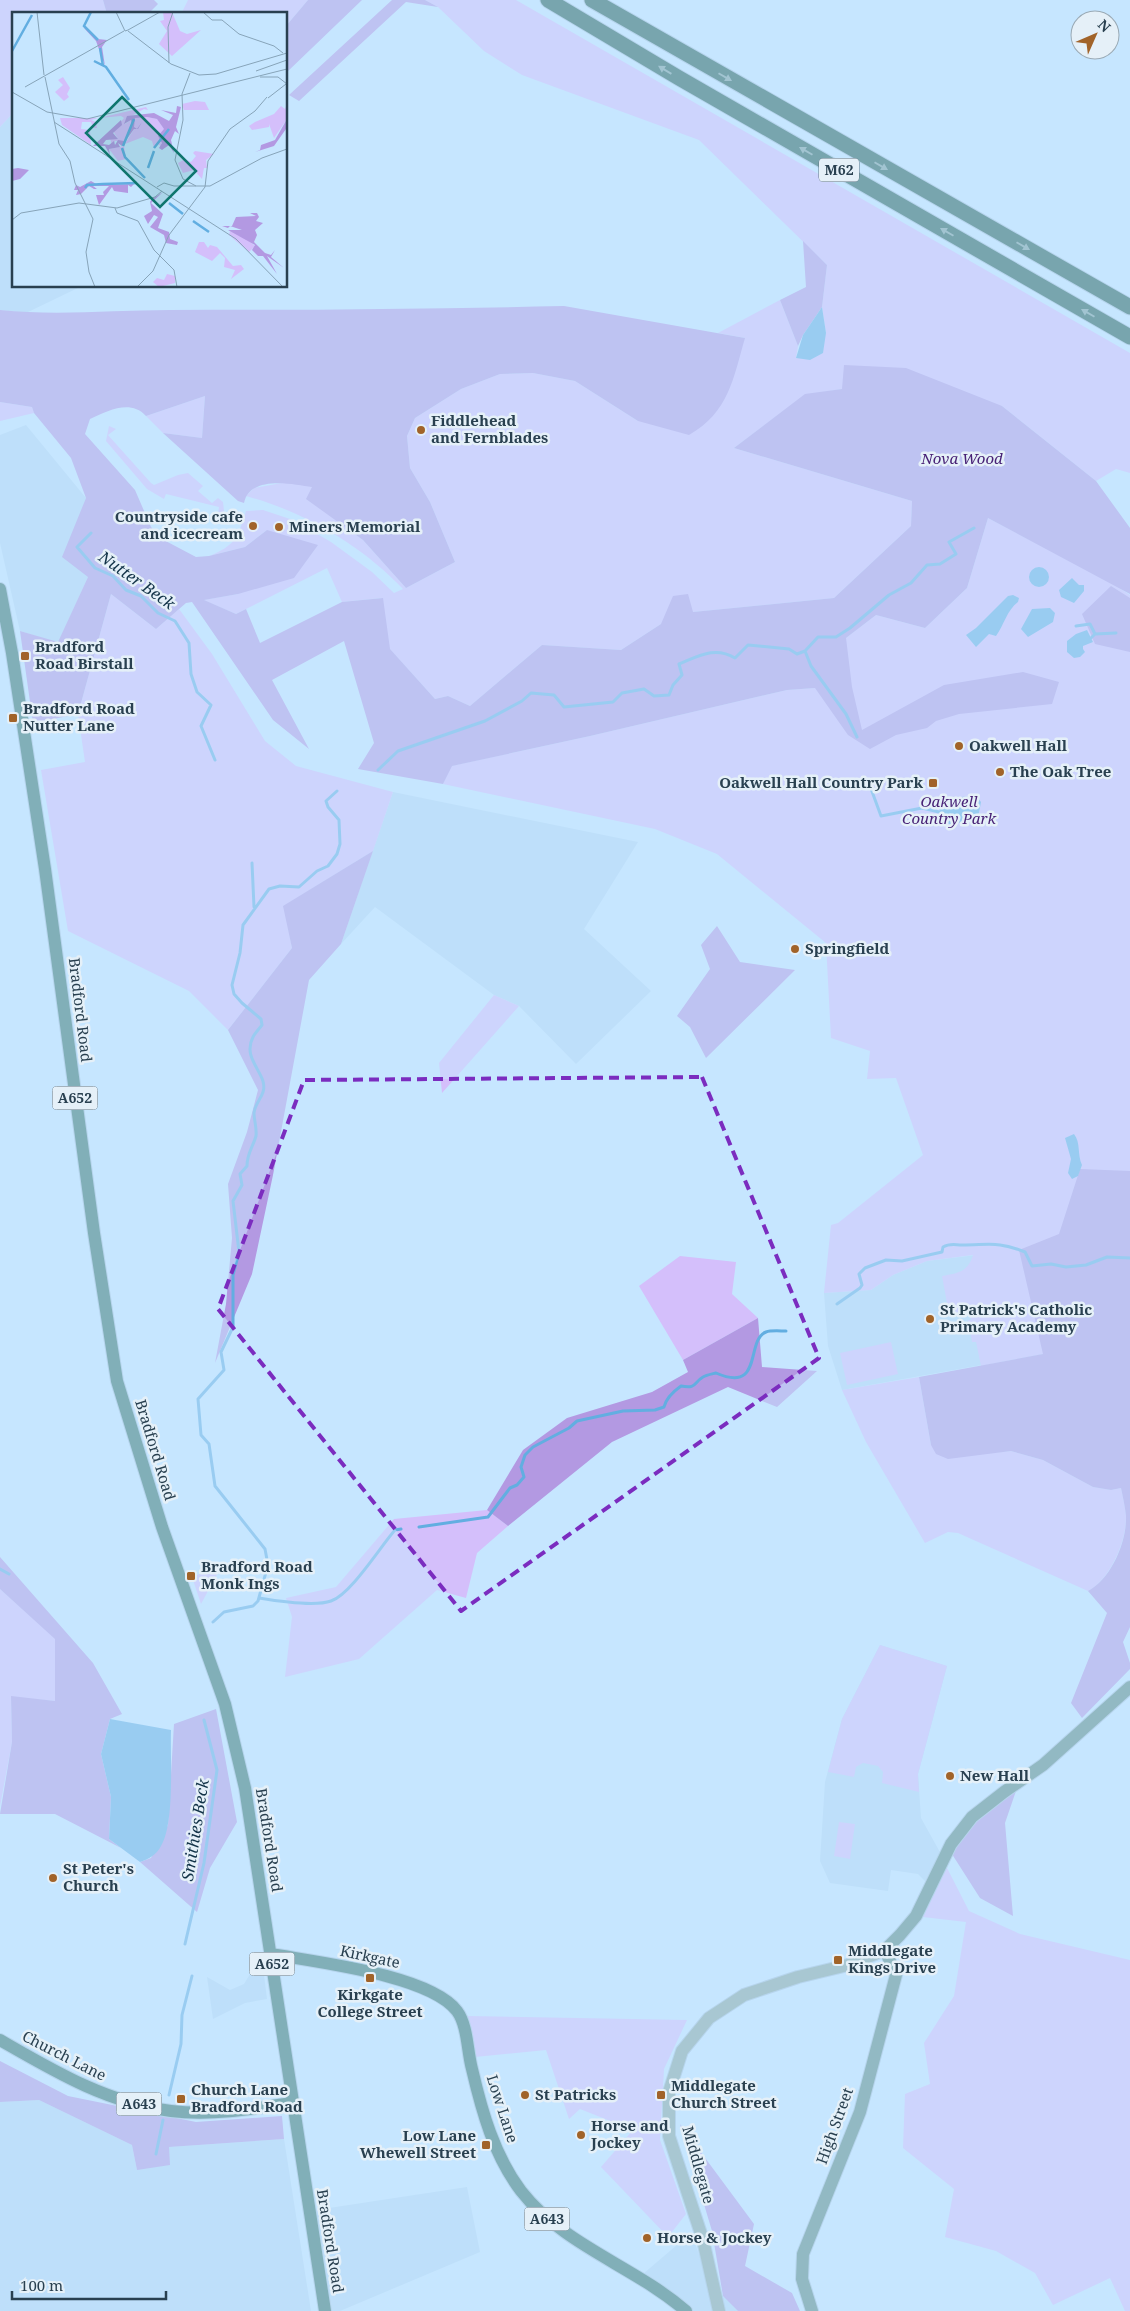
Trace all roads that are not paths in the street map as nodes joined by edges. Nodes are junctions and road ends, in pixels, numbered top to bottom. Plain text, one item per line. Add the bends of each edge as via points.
1 (548, 0) edge
2 (592, 0) edge
3 (1130, 307) edge
4 (1130, 337) edge
5 (0, 589) edge
6 (1130, 1687) edge
7 (885, 1950) junction
8 (271, 1954) junction
9 (456, 2009) joint
10 (0, 2040) edge
11 (292, 2103) junction
12 (325, 2311) edge
13 (686, 2311) edge
14 (719, 2311) edge
15 (812, 2311) edge

4 -> 1 highway, M62
2 -> 3 highway, M62
5 - 8 main road, Bradford Road / A652 via 45,869 117,1381 162,1528 225,1704 247,1801
6 - 7 main road via 1043,1765 972,1818 951,1844 916,1916
7 - 14 street, Middlegate via 848,1966 798,1977 744,1995 709,2018 682,2051 669,2092 669,2136 703,2240
7 - 15 main road, High Street via 896,1975 860,2112 803,2254 802,2279
8 - 9 main road, Kirkgate via 395,1978 436,1994
8 - 11 main road, Bradford Road / A652
9 - 13 main road, Low Lane / A643 via 463,2024 487,2124 513,2179 553,2225 657,2288
10 - 11 main road, Church Lane / A643 via 67,2079 114,2099 171,2112 219,2112
11 - 12 main road, Bradford Road / A652

